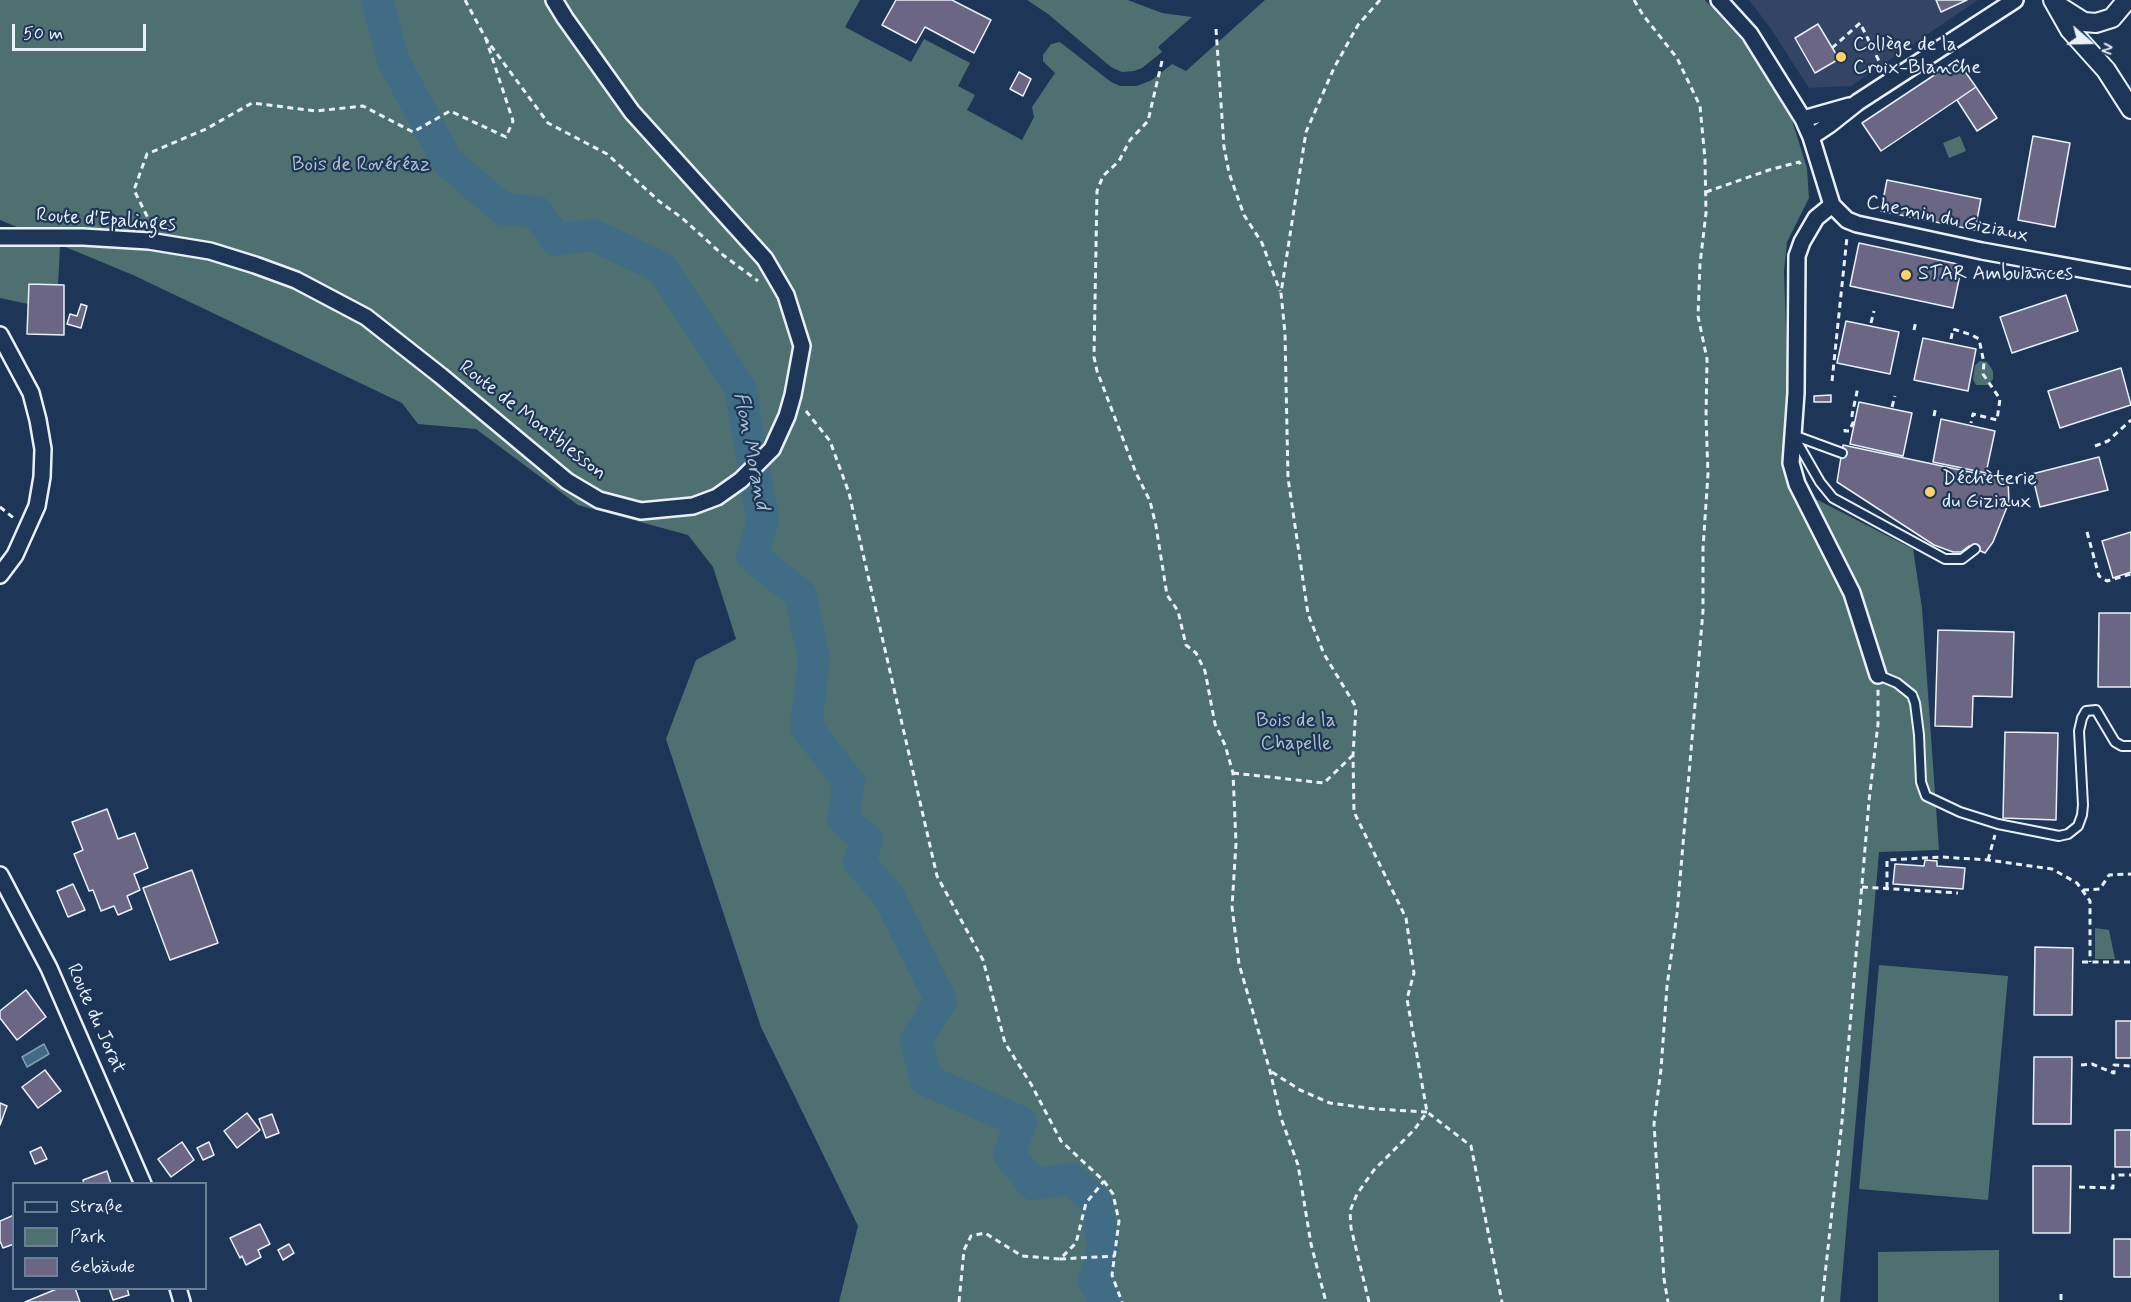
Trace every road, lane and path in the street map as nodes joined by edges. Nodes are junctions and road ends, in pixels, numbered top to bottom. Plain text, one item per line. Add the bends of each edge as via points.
1 (465, 0) edge
2 (554, 0) edge
3 (1380, 0) edge
4 (1634, 0) edge
5 (1719, 0) edge
6 (2014, 0) edge
7 (2127, 0) edge
8 (2053, 1) edge
9 (1216, 28) dead end
10 (486, 39) junction
11 (1832, 48) dead end
12 (1162, 61) dead end
13 (1882, 67) dead end
14 (1853, 105) junction
15 (2131, 109) edge
16 (1803, 119) junction
17 (1811, 137) junction
18 (1803, 169) dead end
19 (1706, 192) junction
20 (1832, 205) junction
21 (1847, 233) dead end
22 (0, 237) edge
23 (158, 243) junction
24 (210, 251) joint
25 (2131, 278) edge
26 (1281, 293) junction
27 (786, 295) junction
28 (1874, 311) dead end
29 (1916, 321) dead end
30 (1871, 323) dead end
31 (1914, 330) dead end
32 (0, 335) edge
33 (1951, 339) dead end
34 (1832, 381) dead end
35 (1858, 387) dead end
36 (793, 395) junction
37 (1895, 396) dead end
38 (1936, 406) dead end
39 (1892, 407) dead end
40 (1934, 416) dead end
41 (2131, 420) edge
42 (1971, 423) dead end
43 (1845, 429) dead end
44 (1793, 435) junction
45 (2095, 446) dead end
46 (1842, 453) dead end
47 (0, 507) edge
48 (20, 521) dead end
49 (2086, 532) dead end
50 (1975, 549) dead end
51 (2131, 574) edge
52 (0, 575) edge
53 (1878, 675) junction
54 (2131, 746) edge
55 (1353, 755) junction
56 (1233, 773) junction
57 (1998, 824) junction
58 (1988, 860) junction
59 (2131, 874) edge
60 (0, 875) edge
61 (1862, 887) junction
62 (1887, 888) junction
63 (2083, 890) junction
64 (1958, 893) dead end
65 (2082, 962) dead end
66 (2131, 962) edge
67 (2090, 963) junction
68 (2081, 1065) dead end
69 (2131, 1066) edge
70 (1270, 1071) junction
71 (1427, 1112) junction
72 (2131, 1175) edge
73 (1104, 1181) junction
74 (142, 1182) edge
75 (2079, 1187) dead end
76 (1115, 1256) junction
77 (1060, 1259) junction
78 (2061, 1294) dead end
79 (959, 1302) edge
80 (1122, 1302) edge
81 (1326, 1302) edge
82 (1369, 1302) edge
83 (1502, 1302) edge
84 (1668, 1302) edge
85 (1822, 1302) edge
86 (2061, 1302) edge

1 - 10 path
2 - 27 street, Route de Montblesson via 632,112 765,259
3 - 26 path via 1358,25 1306,132
4 - 19 path via 1677,57 1700,106
5 - 16 street via 1750,34
6 - 14 street
7 - 8 street via 2112,18 2093,23
8 - 15 street via 2070,30 2106,70
9 - 26 path via 1228,173
10 - 23 path via 513,121 506,136 450,111 413,132 363,106 316,111 252,103 206,129 147,154 134,190
10 - 27 path via 548,123 607,154 723,255 771,290
11 - 13 path via 1860,23
12 - 56 path via 1148,121 1130,140 1119,161 1102,176 1097,191 1094,357 1132,463 1150,501 1167,595 1178,611 1186,645 1196,653 1205,671 1215,724
14 - 16 street
14 - 17 street
16 - 17 street
17 - 20 street
18 - 19 path via 1799,162
19 - 84 path via 1698,316 1707,360 1703,611 1654,1124
20 - 25 street, Chemin du Giziaux via 1857,224
20 - 44 street via 1816,218 1797,256
21 - 34 path
22 - 23 street, Route d'Epalinges via 83,237
23 - 24 street, Route d'Epalinges
24 - 36 street, Route de Montblesson via 296,280 366,317 567,481 599,500 641,511 693,506 717,497 741,480 772,449
26 - 55 path via 1288,478 1308,614 1324,654 1356,707
27 - 36 street, Route de Montblesson via 802,346
28 - 30 path
29 - 31 path
32 - 52 street via 31,393 43,449 37,506 15,555
33 - 42 path via 1953,329 1979,339 1983,374 2000,399 1997,420 1973,414
35 - 43 path via 1853,423 1849,431
36 - 73 path via 830,441 849,493 937,876 983,960 1005,1043 1061,1141
37 - 39 path
38 - 40 path
41 - 45 path via 2108,441
44 - 46 lane
44 - 50 lane via 1833,498 1945,559 1962,559
44 - 53 street via 1791,463 1797,484 1852,593
47 - 48 path
49 - 51 path via 2099,576 2107,581
53 - 57 lane via 1912,695 1921,782 1926,796
53 - 61 path via 1878,724
54 - 57 lane via 2115,742 2099,713 2086,711 2079,730 2083,805 2078,826 2059,836
55 - 56 path via 1324,783
55 - 71 path via 1354,812 1406,918 1414,973 1407,999
56 - 70 path via 1236,843 1232,907 1239,964
57 - 58 path
58 - 62 path via 1887,860
58 - 63 path via 2052,869
59 - 63 path via 2109,875 2100,889
60 - 74 street, Route du Jorat via 49,968
61 - 62 path
61 - 85 path
62 - 64 path
63 - 67 path via 2090,901
65 - 67 path
66 - 67 path
68 - 69 path via 2092,1064 2114,1074 2114,1065
70 - 71 path via 1330,1103
70 - 81 path via 1298,1165 1311,1244
71 - 82 path via 1374,1170 1350,1211
71 - 83 path via 1471,1146
72 - 75 path via 2113,1175 2113,1188
73 - 76 path via 1113,1194 1119,1221
73 - 77 path via 1086,1203 1076,1243
76 - 77 path
76 - 80 path via 1112,1275
77 - 79 path via 1022,1256 985,1233 970,1236 964,1250
78 - 86 path

